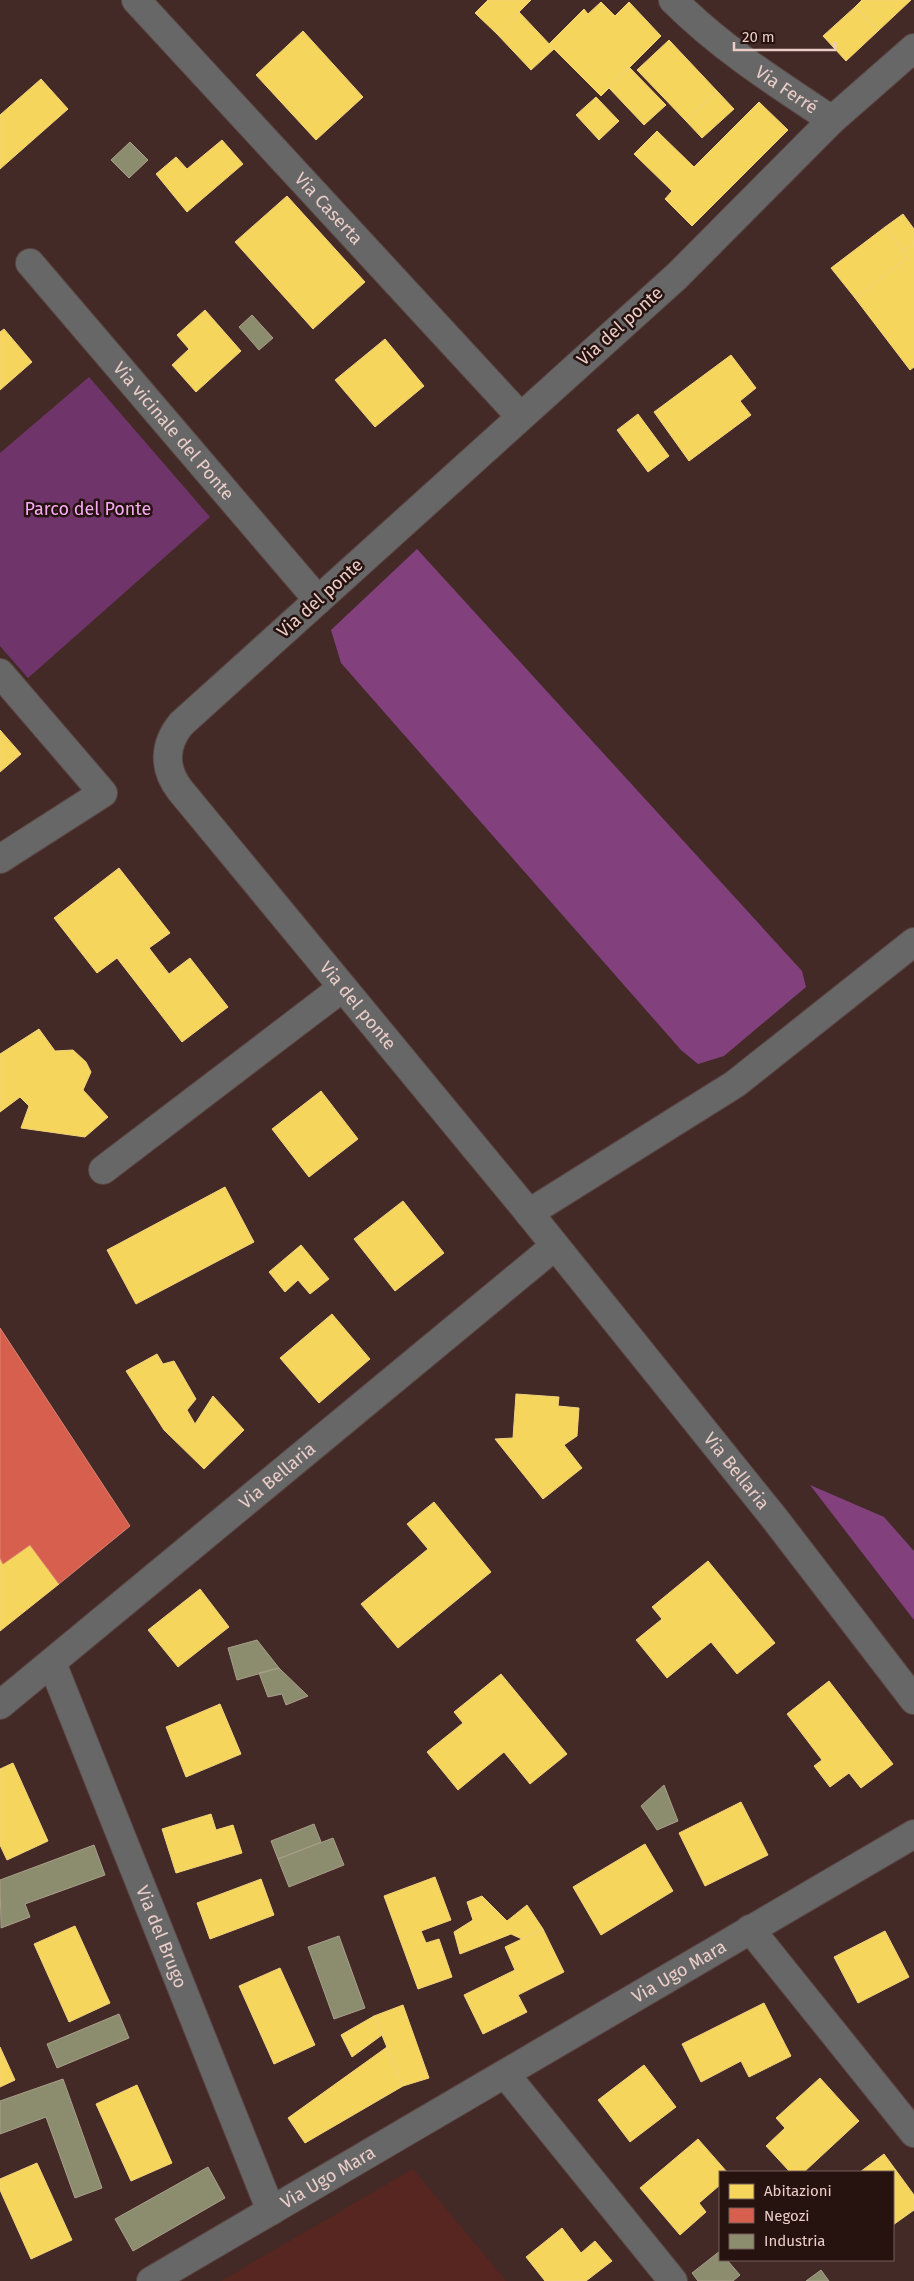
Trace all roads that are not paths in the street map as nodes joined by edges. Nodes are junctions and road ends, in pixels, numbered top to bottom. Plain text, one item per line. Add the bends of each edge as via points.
1 (136, 0) edge
2 (673, 0) edge
3 (914, 48) edge
4 (832, 120) junction
5 (30, 263) dead end
6 (520, 416) junction
7 (318, 600) junction
8 (0, 673) edge
9 (0, 859) edge
10 (914, 942) edge
11 (342, 988) junction
12 (103, 1170) dead end
13 (529, 1213) junction
14 (555, 1246) junction
15 (52, 1663) junction
16 (914, 1700) edge
17 (0, 1705) edge
18 (914, 1834) edge
19 (750, 1928) junction
20 (506, 2074) junction
21 (914, 2133) edge
22 (271, 2211) junction
23 (151, 2281) edge
24 (673, 2281) edge

1 - 6 street, Via Caserta
2 - 4 street, Via Ferré via 729,49
3 - 4 street, Via del ponte
4 - 6 street, Via del ponte via 696,258
5 - 7 street, Via vicinale del Ponte
6 - 7 street, Via del ponte
7 - 11 street, Via del ponte via 180,724 170,741 167,760 175,783
8 - 9 street via 103,794
10 - 13 street via 735,1084
11 - 12 street
11 - 13 street, Via del ponte
13 - 14 street, Via Bellaria
14 - 15 street, Via Bellaria
14 - 16 street, Via Bellaria via 775,1519
15 - 17 street, Via Bellaria
15 - 22 street, Via del Brugo
18 - 19 street, Via Ugo Mara
19 - 20 street, Via Ugo Mara
19 - 21 street
20 - 22 street, Via Ugo Mara
20 - 24 street
22 - 23 street, Via Ugo Mara

